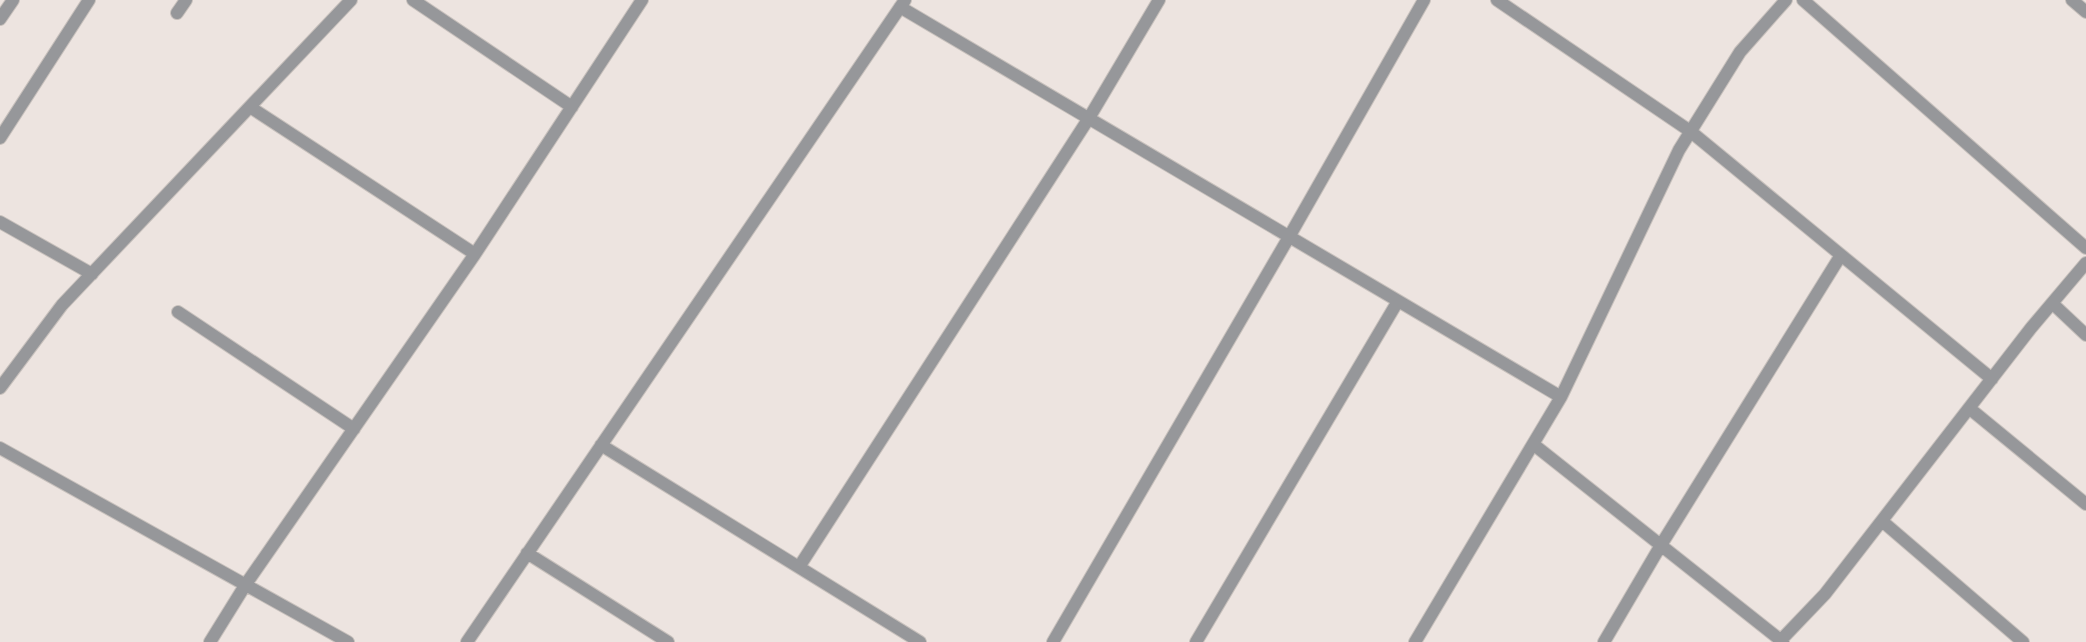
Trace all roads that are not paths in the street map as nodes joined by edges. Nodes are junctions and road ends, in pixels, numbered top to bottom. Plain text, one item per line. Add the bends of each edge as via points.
1 (13, 0) edge
2 (89, 0) edge
3 (186, 0) edge
4 (351, 0) edge
5 (413, 0) edge
6 (642, 0) edge
7 (1159, 0) edge
8 (1424, 0) edge
9 (1497, 0) edge
10 (1786, 0) edge
11 (1803, 0) edge
12 (2072, 0) edge
13 (903, 4) edge
14 (2086, 12) edge
15 (177, 13) dead end
16 (0, 19) edge
17 (250, 107) junction
18 (572, 107) junction
19 (1089, 118) junction
20 (1690, 131) junction
21 (0, 138) edge
22 (0, 222) edge
23 (1289, 236) junction
24 (2086, 248) edge
25 (475, 254) junction
26 (1841, 255) junction
27 (2086, 263) edge
28 (92, 274) junction
29 (1398, 301) junction
30 (2052, 303) junction
31 (178, 312) dead end
32 (2086, 335) edge
33 (1992, 379) junction
34 (0, 388) edge
35 (1562, 397) junction
36 (1969, 408) junction
37 (354, 429) junction
38 (1533, 444) junction
39 (601, 445) junction
40 (0, 448) edge
41 (2086, 504) edge
42 (1882, 521) junction
43 (1661, 545) junction
44 (528, 553) junction
45 (799, 567) junction
46 (246, 584) junction
47 (1776, 639) edge
48 (210, 642) edge
49 (348, 642) edge
50 (467, 642) edge
51 (668, 642) edge
52 (920, 642) edge
53 (1053, 642) edge
54 (1196, 642) edge
55 (1415, 642) edge
56 (1604, 642) edge
57 (2023, 642) edge

1 - 16 street
2 - 21 street
3 - 15 street
4 - 17 street
5 - 18 street
6 - 18 street
7 - 19 street
8 - 23 street
9 - 20 street
10 - 20 street via 1740,52
11 - 24 street
12 - 14 street
13 - 19 street
13 - 39 street
17 - 25 street
17 - 28 street
18 - 25 street
19 - 23 street
19 - 45 street
20 - 26 street
20 - 35 street
22 - 28 street
23 - 29 street
23 - 53 street
25 - 37 street
26 - 33 street
26 - 43 street
27 - 30 street
28 - 34 street via 62,305
29 - 35 street
29 - 54 street
30 - 32 street
30 - 33 street
31 - 37 street
33 - 36 street
35 - 38 street
36 - 41 street
36 - 42 street
37 - 46 street
38 - 43 street
38 - 55 street
39 - 44 street
39 - 45 street
40 - 46 street
42 - 47 street via 1825,594
42 - 57 street
43 - 47 street
43 - 56 street
44 - 50 street
44 - 51 street
45 - 52 street
46 - 48 street
46 - 49 street

